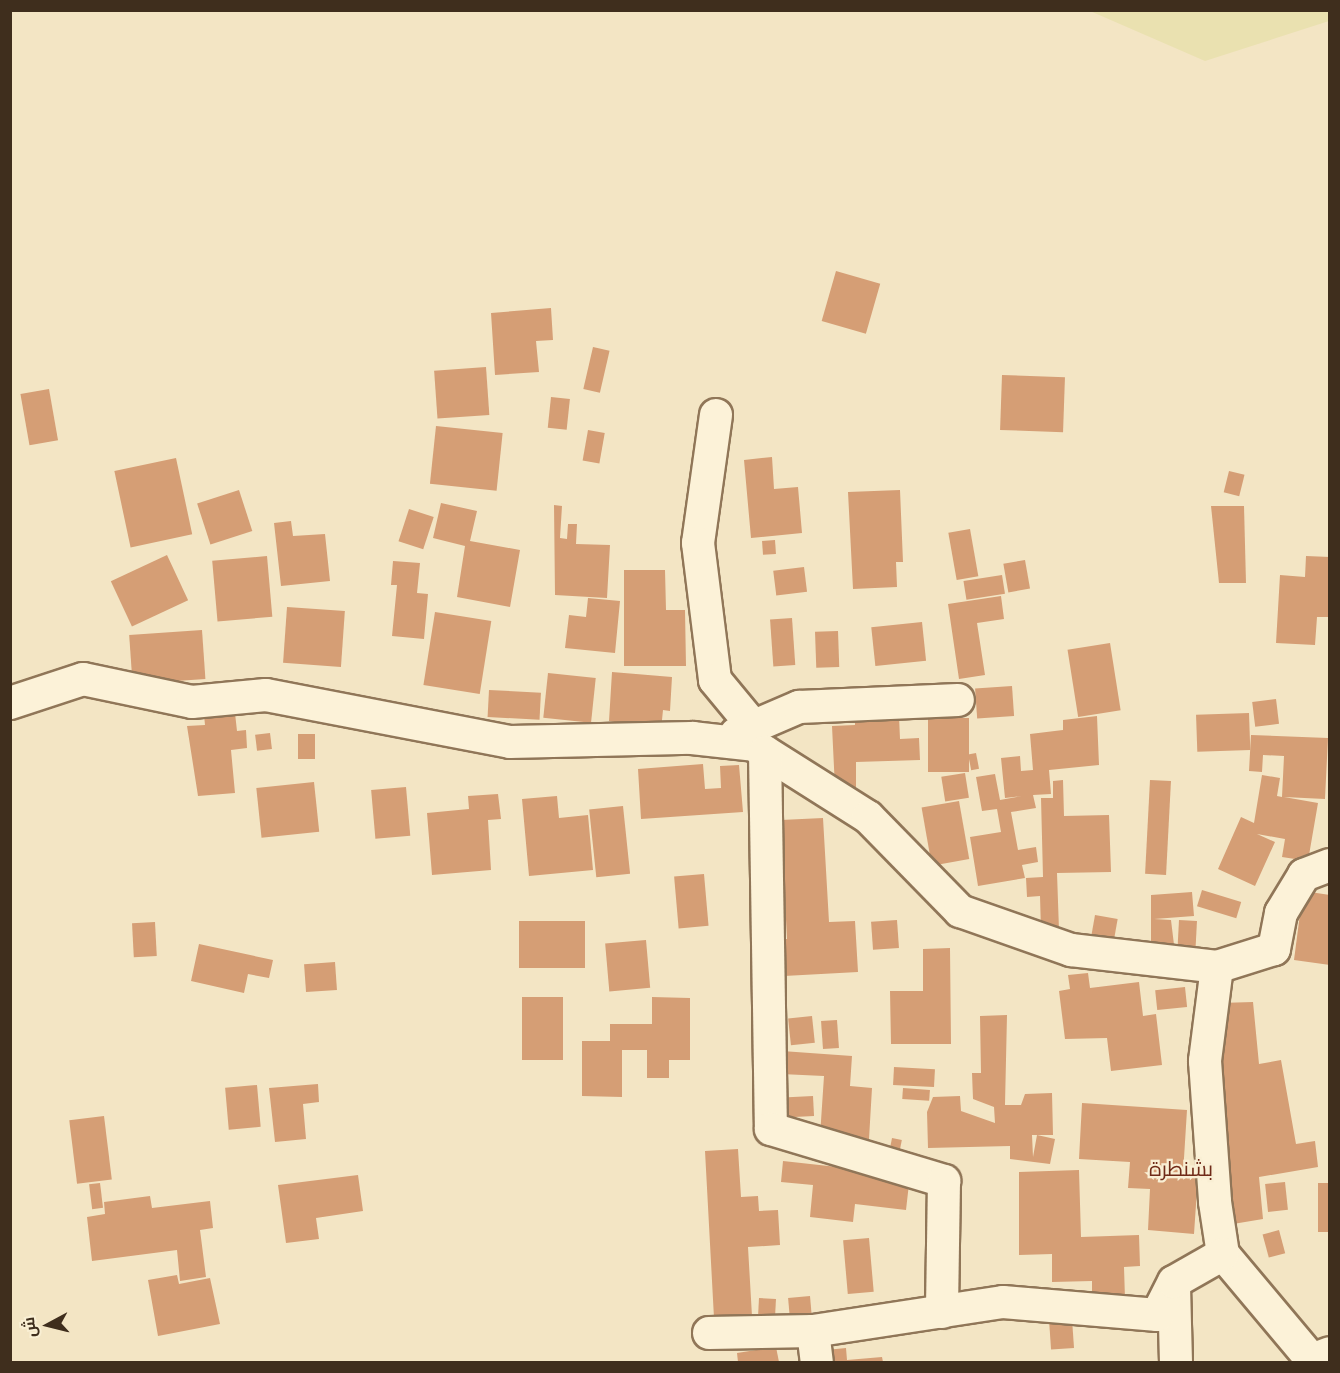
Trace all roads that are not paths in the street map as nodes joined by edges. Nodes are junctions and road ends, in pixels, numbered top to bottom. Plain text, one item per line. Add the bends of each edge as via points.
1 (716, 415) dead end
2 (958, 700) dead end
3 (10, 703) edge
4 (759, 739) junction
5 (1329, 865) edge
6 (1217, 967) junction
7 (1223, 1254) junction
8 (1174, 1282) junction
9 (942, 1312) junction
10 (813, 1331) junction
11 (709, 1333) dead end
12 (1325, 1357) edge
13 (817, 1362) edge
14 (1176, 1362) edge

1 - 4 street via 698,543 715,680
2 - 4 street via 799,707
3 - 4 street via 83,679 192,702 266,695 510,742 692,738 754,745
4 - 6 street via 868,817 960,911 1071,950
4 - 9 street via 771,1129 944,1181
5 - 6 street via 1304,875 1281,913 1274,950
6 - 7 street via 1205,1061 1215,1202
7 - 8 street
7 - 12 street via 1312,1360
8 - 9 street via 1157,1315 1003,1302
8 - 14 street
9 - 10 street
10 - 11 street
10 - 13 street

